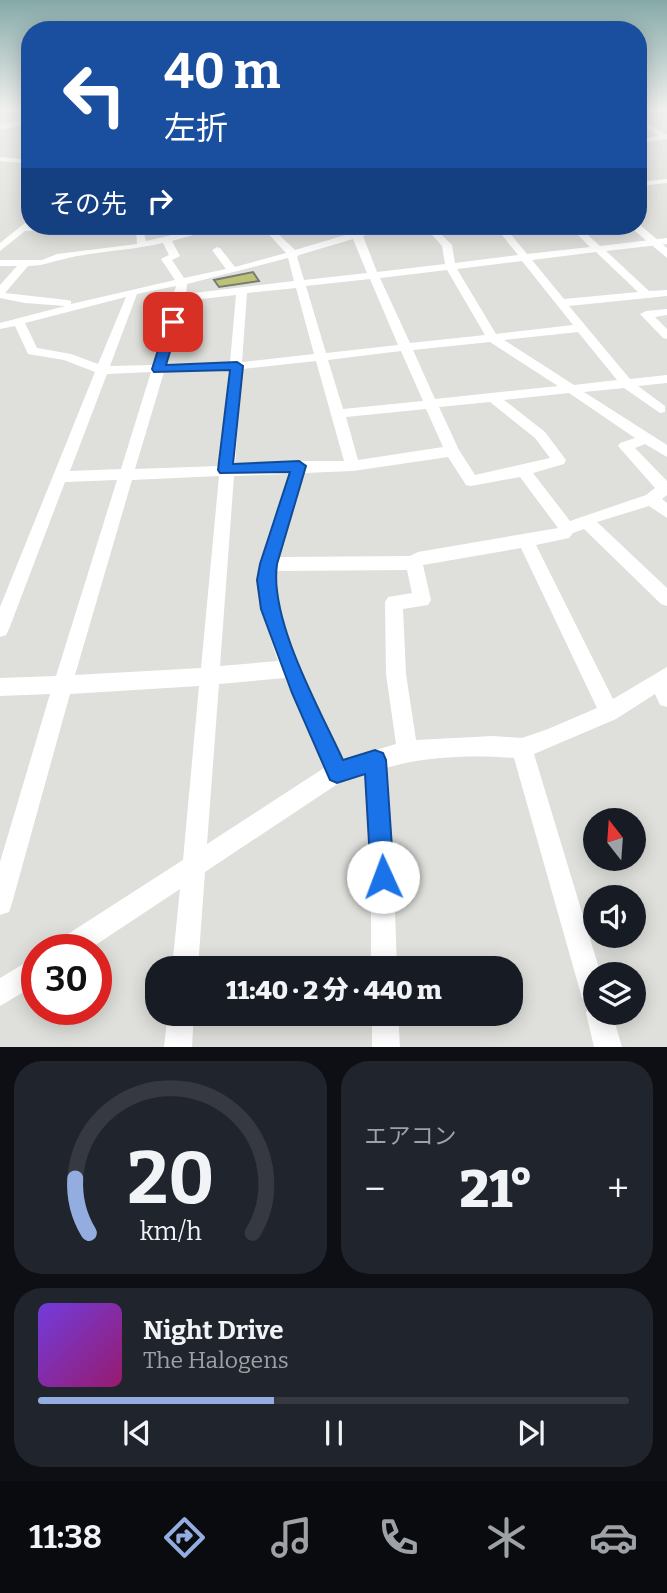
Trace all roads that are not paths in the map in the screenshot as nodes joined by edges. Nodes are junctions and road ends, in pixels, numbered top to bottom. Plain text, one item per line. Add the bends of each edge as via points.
1 (0, 159) edge
2 (21, 161) edge
3 (667, 181) edge
4 (647, 183) edge
5 (21, 229) edge
6 (107, 235) edge
7 (141, 235) edge
8 (176, 235) edge
9 (274, 235) edge
10 (337, 235) edge
11 (348, 235) edge
12 (356, 235) edge
13 (437, 235) edge
14 (507, 235) edge
15 (582, 235) edge
16 (645, 235) edge
17 (166, 239) junction
18 (343, 239) junction
19 (667, 241) edge
20 (653, 242) junction
21 (142, 244) junction
22 (1, 246) edge
23 (595, 249) junction
24 (217, 250) dead end
25 (106, 251) junction
26 (667, 254) edge
27 (293, 255) junction
28 (525, 257) junction
29 (0, 263) edge
30 (25, 263) junction
31 (450, 266) junction
32 (233, 271) junction
33 (374, 276) junction
34 (181, 282) junction
35 (300, 284) junction
36 (39, 288) dead end
37 (242, 291) junction
38 (133, 292) junction
39 (0, 293) edge
40 (667, 293) edge
41 (648, 295) junction
42 (180, 298) junction
43 (29, 301) junction
44 (561, 303) junction
45 (85, 304) junction
46 (667, 312) edge
47 (19, 321) junction
48 (0, 326) edge
49 (581, 328) junction
50 (667, 336) edge
51 (493, 338) junction
52 (406, 348) junction
53 (321, 356) junction
54 (237, 366) junction
55 (159, 369) junction
56 (103, 370) junction
57 (667, 379) edge
58 (626, 383) junction
59 (569, 389) junction
60 (493, 398) junction
61 (431, 404) junction
62 (660, 409) dead end
63 (337, 414) junction
64 (647, 439) junction
65 (452, 451) junction
66 (667, 452) edge
67 (299, 466) junction
68 (353, 466) junction
69 (225, 470) junction
70 (523, 471) junction
71 (128, 475) junction
72 (62, 477) junction
73 (666, 487) edge
74 (651, 499) junction
75 (667, 512) edge
76 (587, 522) junction
77 (567, 528) junction
78 (525, 540) junction
79 (414, 563) junction
80 (268, 564) junction
81 (667, 599) edge
82 (0, 629) edge
83 (292, 669) junction
84 (208, 677) junction
85 (664, 685) edge
86 (62, 686) junction
87 (0, 687) edge
88 (608, 712) junction
89 (522, 748) junction
90 (407, 751) junction
91 (375, 760) junction
92 (337, 772) junction
93 (193, 866) junction
94 (0, 903) edge
95 (90, 934) edge
96 (186, 956) edge
97 (384, 956) edge
98 (584, 962) edge
99 (21, 979) edge
100 (0, 993) edge
101 (602, 1025) edge
102 (180, 1026) edge
103 (385, 1026) edge
104 (178, 1047) edge
105 (386, 1047) edge
106 (608, 1047) edge

1 - 2 street
3 - 4 street
5 - 22 street
6 - 25 street
7 - 21 street
8 - 17 street
9 - 27 street
10 - 18 street
11 - 18 street
12 - 33 street
13 - 31 street via 447,245
14 - 28 street
15 - 23 street
16 - 20 main road
17 - 21 street
17 - 34 street via 174,256 166,260
18 - 27 street
19 - 20 street
20 - 23 street
20 - 26 main road
21 - 25 street
23 - 28 street
23 - 41 street
24 - 32 street
25 - 30 street
27 - 32 street
27 - 35 street
28 - 31 street
28 - 44 street
29 - 30 street
30 - 39 street
31 - 33 street
31 - 51 street
32 - 34 street
33 - 35 street
33 - 52 street
34 - 38 street
34 - 42 street
35 - 37 street
35 - 53 street
36 - 43 street
37 - 42 street
37 - 54 street
38 - 45 street
38 - 56 street
39 - 43 street
40 - 41 street
41 - 44 street
42 - 55 street
43 - 45 street
44 - 49 street
45 - 47 street
46 - 50 street via 646,314
47 - 48 street
47 - 56 street via 32,351
49 - 51 street
49 - 58 street
51 - 52 street
51 - 59 street
52 - 53 street
52 - 61 street
53 - 54 street
53 - 63 street
54 - 55 street
54 - 69 street
55 - 56 street
55 - 71 street
56 - 72 street
57 - 58 street
58 - 59 street
58 - 62 street
59 - 60 street
59 - 64 street
60 - 61 street
60 - 70 street via 540,435 559,460
61 - 63 street
61 - 65 street
63 - 68 street
64 - 66 street
64 - 73 street via 625,446
65 - 68 street
65 - 70 street via 471,481
67 - 68 street
67 - 69 street
67 - 80 street
69 - 71 street
69 - 84 street
70 - 77 street
71 - 72 street
71 - 86 street
72 - 82 street
73 - 74 street
74 - 75 street
74 - 76 street
76 - 77 street
76 - 81 street
77 - 78 street via 563,534
78 - 79 street
78 - 88 street
79 - 80 street
79 - 90 street via 422,600 387,602
80 - 83 street via 270,609
83 - 84 street
83 - 92 street
84 - 86 street
84 - 93 street
85 - 88 street
86 - 87 street
86 - 94 street
88 - 89 street
89 - 90 street
89 - 98 street
90 - 91 street
91 - 92 street
91 - 97 street
92 - 93 street
93 - 95 street
93 - 96 street
99 - 100 street
101 - 106 street
102 - 104 street
103 - 105 street

